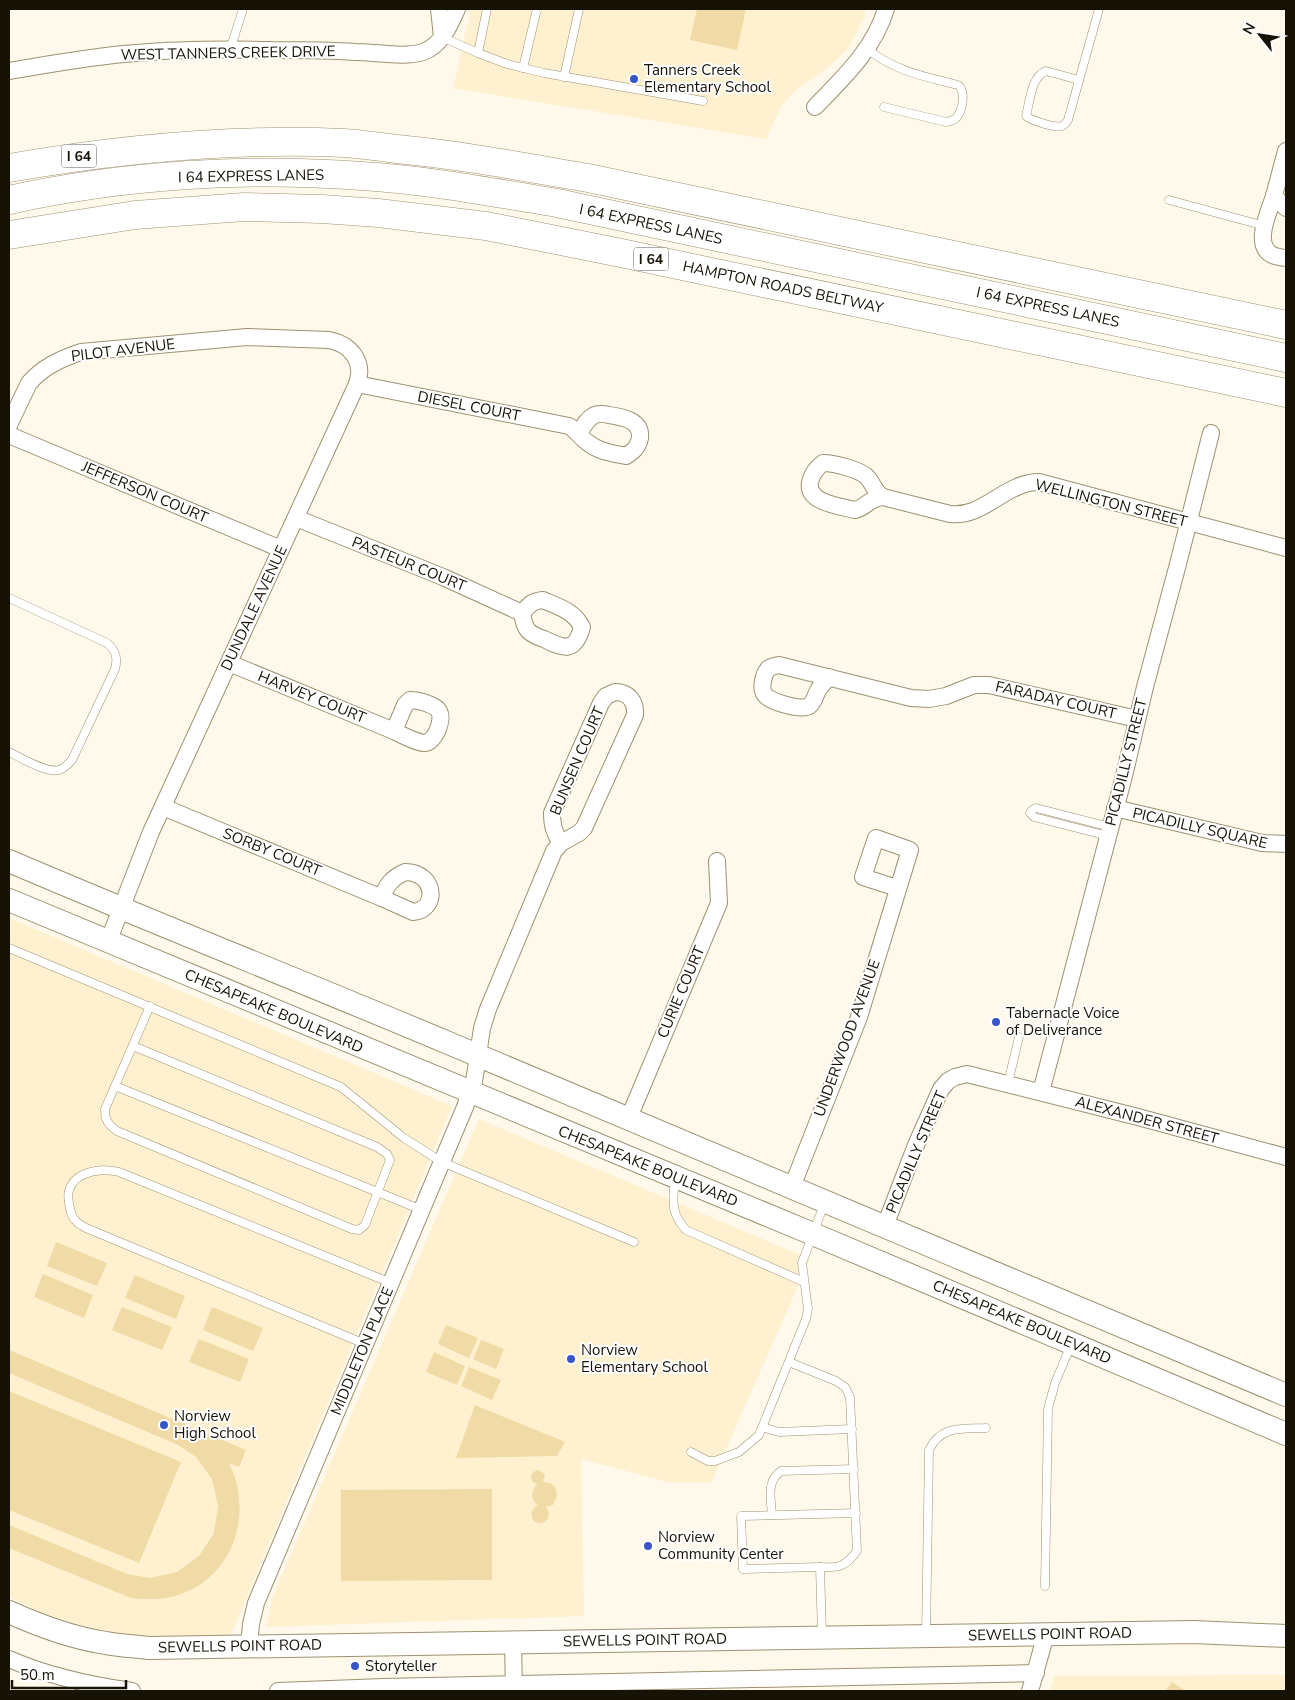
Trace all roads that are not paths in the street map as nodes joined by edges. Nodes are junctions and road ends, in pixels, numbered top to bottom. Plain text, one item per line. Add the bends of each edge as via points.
1 (243, 9) edge
2 (440, 9) edge
3 (457, 9) edge
4 (487, 9) edge
5 (579, 9) edge
6 (886, 9) edge
7 (1099, 9) edge
8 (536, 13) dead end
9 (442, 37) junction
10 (230, 50) junction
11 (867, 50) junction
12 (478, 53) junction
13 (523, 68) junction
14 (9, 71) edge
15 (564, 77) junction
16 (1079, 80) junction
17 (703, 100) dead end
18 (815, 106) dead end
19 (884, 107) dead end
20 (1286, 151) edge
21 (9, 168) edge
22 (1279, 190) edge
23 (9, 200) edge
24 (1169, 200) dead end
25 (1286, 208) edge
26 (1265, 226) junction
27 (9, 235) edge
28 (1286, 258) edge
29 (1286, 325) edge
30 (272, 338) joint
31 (1286, 358) edge
32 (357, 384) junction
33 (1286, 393) edge
34 (9, 425) edge
35 (1211, 433) dead end
36 (579, 434) dead end
37 (9, 435) edge
38 (883, 497) dead end
39 (296, 518) junction
40 (1189, 522) junction
41 (1286, 548) edge
42 (281, 549) junction
43 (9, 598) edge
44 (522, 613) dead end
45 (229, 663) junction
46 (829, 677) dead end
47 (1137, 719) junction
48 (394, 731) dead end
49 (9, 752) edge
50 (163, 807) junction
51 (1115, 808) junction
52 (1109, 831) junction
53 (561, 843) junction
54 (1286, 844) edge
55 (9, 861) edge
56 (716, 861) dead end
57 (897, 888) dead end
58 (382, 898) dead end
59 (9, 900) edge
60 (120, 909) junction
61 (108, 942) junction
62 (9, 948) edge
63 (150, 1006) junction
64 (1020, 1038) dead end
65 (133, 1046) junction
66 (479, 1056) junction
67 (1008, 1084) junction
68 (115, 1086) junction
69 (1041, 1092) junction
70 (470, 1093) junction
71 (628, 1120) junction
72 (1286, 1157) edge
73 (442, 1162) junction
74 (675, 1177) junction
75 (792, 1187) junction
76 (377, 1192) junction
77 (826, 1201) junction
78 (422, 1210) junction
79 (885, 1226) junction
80 (813, 1234) junction
81 (634, 1242) dead end
82 (804, 1282) junction
83 (391, 1283) junction
84 (1072, 1343) junction
85 (365, 1344) junction
86 (789, 1362) junction
87 (1286, 1394) edge
88 (762, 1427) junction
89 (986, 1428) dead end
90 (852, 1429) junction
91 (1286, 1434) edge
92 (691, 1452) dead end
93 (854, 1469) junction
94 (856, 1513) junction
95 (772, 1515) junction
96 (820, 1567) junction
97 (1045, 1586) dead end
98 (9, 1612) edge
99 (1046, 1634) junction
100 (926, 1636) junction
101 (1286, 1636) edge
102 (822, 1637) junction
103 (513, 1642) junction
104 (249, 1646) junction
105 (9, 1659) edge
106 (1036, 1673) junction
107 (513, 1688) edge
108 (132, 1691) edge
109 (278, 1691) edge
110 (1030, 1691) edge

1 - 10 lane
2 - 9 street
3 - 9 street
4 - 12 lane
5 - 15 lane
6 - 11 street
7 - 16 lane
8 - 13 lane
9 - 10 street, WEST TANNERS CREEK DRIVE via 425,52 412,55
9 - 12 lane
10 - 14 street, WEST TANNERS CREEK DRIVE via 136,53
11 - 18 street
11 - 19 lane via 898,69 958,85 964,94 958,116 946,122
12 - 13 lane
13 - 15 lane
15 - 17 lane
16 - 16 lane via 1046,71 1040,73 1026,116 1060,127 1065,124
20 - 22 street
21 - 29 highway, I 64 via 150,148 225,143 346,143 420,151 588,178
22 - 25 street
22 - 26 street
23 - 31 highway, I 64 EXPRESS LANES via 118,181 194,175 362,176 460,186 556,203
24 - 26 lane
26 - 28 street via 1262,243 1265,249 1271,255
27 - 33 highway, HAMPTON ROADS BELTWAY / I 64 via 135,215 244,207 378,213 486,226
30 - 32 street, DUNDALE AVENUE via 339,342 355,356 359,366
30 - 34 street, PILOT AVENUE via 247,337 80,352 47,366 29,383
32 - 36 street, DIESEL COURT via 569,426
32 - 39 street, DUNDALE AVENUE
35 - 40 street, PICADILLY STREET
37 - 42 street, JEFFERSON COURT
38 - 40 street, WELLINGTON STREET via 959,515 971,513 1018,485 1039,482
39 - 42 street, DUNDALE AVENUE
39 - 44 street, PASTEUR COURT via 443,577
40 - 41 street, WELLINGTON STREET
40 - 47 street, PICADILLY STREET
42 - 45 street, DUNDALE AVENUE
43 - 49 lane via 107,642 117,662 72,760 64,768 49,770
45 - 48 street, HARVEY COURT
45 - 50 street, DUNDALE AVENUE
46 - 47 street, FARADAY COURT via 911,698 929,699 974,685 989,685
47 - 51 street, PICADILLY STREET
50 - 58 street, SORBY COURT
50 - 60 street, DUNDALE AVENUE
51 - 52 street, PICADILLY STREET
51 - 54 street, PICADILLY SQUARE via 1262,843
52 - 52 lane via 1036,808 1030,813 1034,817
52 - 69 street, PICADILLY STREET
53 - 53 street, BUNSEN COURT via 584,828 635,715 632,700 626,694 615,692 606,696 552,813 552,824
53 - 66 street, BUNSEN COURT via 554,851 488,1010
55 - 60 main road
56 - 71 street, CURIE COURT via 718,903
57 - 75 street, UNDERWOOD AVENUE via 859,1017
59 - 61 main road, CHESAPEAKE BOULEVARD
60 - 61 street, DUNDALE AVENUE
60 - 66 main road
61 - 70 main road, CHESAPEAKE BOULEVARD
62 - 63 lane
63 - 65 lane
63 - 73 lane via 341,1087 404,1138
64 - 67 lane
65 - 68 lane
65 - 76 lane via 377,1147 390,1160
66 - 70 street, MIDDLETON PLACE
66 - 71 main road
67 - 69 street, ALEXANDER STREET
67 - 79 street, PICADILLY STREET via 967,1074 948,1081 941,1089
68 - 76 lane
68 - 76 lane via 105,1117 117,1131 352,1229 359,1230 365,1225
69 - 72 street, ALEXANDER STREET
70 - 73 street, MIDDLETON PLACE
70 - 74 main road, CHESAPEAKE BOULEVARD
71 - 75 main road
73 - 78 street, MIDDLETON PLACE
73 - 81 lane
74 - 80 main road, CHESAPEAKE BOULEVARD
74 - 82 lane via 674,1214 686,1230
75 - 77 main road
76 - 78 lane
77 - 79 main road
77 - 80 lane
78 - 83 street, MIDDLETON PLACE
79 - 87 main road
80 - 82 lane via 802,1263
80 - 84 main road, CHESAPEAKE BOULEVARD
82 - 86 lane via 808,1309
83 - 85 street, MIDDLETON PLACE
83 - 85 lane via 119,1172 94,1170 83,1174 72,1185 68,1198 70,1212 75,1221 86,1228
84 - 91 main road, CHESAPEAKE BOULEVARD
84 - 97 lane via 1054,1383 1048,1409
85 - 104 street, MIDDLETON PLACE via 256,1603
86 - 88 lane
86 - 90 lane via 845,1387 850,1397
88 - 90 lane via 779,1432
88 - 92 lane via 759,1435 739,1452 715,1461
89 - 100 lane via 946,1431 929,1450
90 - 93 lane
93 - 94 lane
93 - 95 lane via 781,1471 770,1486
94 - 95 lane
94 - 96 lane via 857,1551 851,1560 837,1568
95 - 96 lane via 741,1516 743,1569
96 - 102 lane
98 - 104 main road, SEWELLS POINT ROAD via 43,1627 106,1643 149,1648
99 - 100 main road, SEWELLS POINT ROAD
99 - 101 main road, SEWELLS POINT ROAD via 1194,1632
99 - 106 street
100 - 102 main road, SEWELLS POINT ROAD
102 - 103 main road, SEWELLS POINT ROAD
103 - 104 main road, SEWELLS POINT ROAD
103 - 107 street
105 - 108 street via 70,1680
106 - 107 street
106 - 110 street
107 - 109 street via 383,1687

